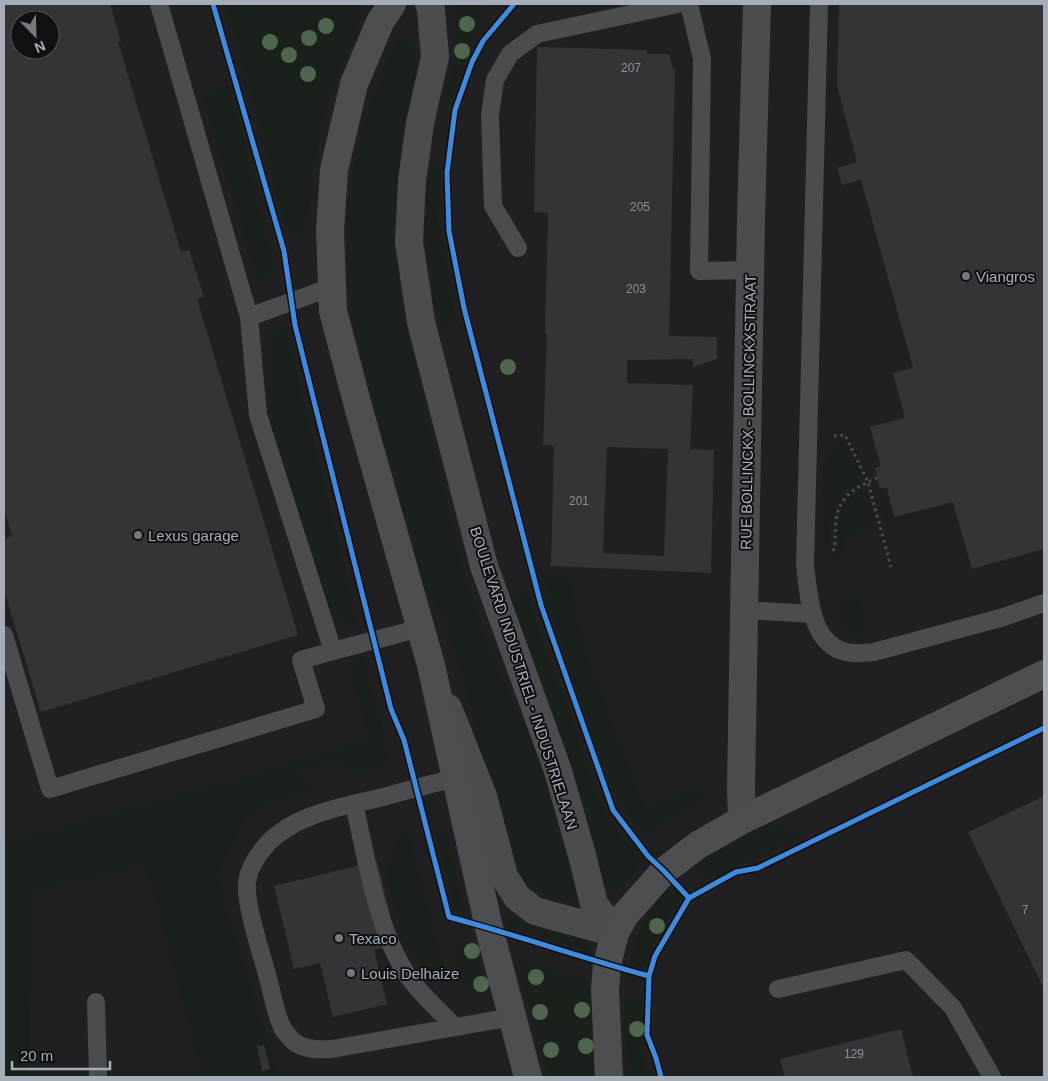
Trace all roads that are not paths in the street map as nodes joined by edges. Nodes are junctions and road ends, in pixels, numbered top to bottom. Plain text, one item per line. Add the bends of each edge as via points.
1 (159, 4) edge
2 (429, 4) edge
3 (678, 4) edge
4 (689, 4) edge
5 (757, 4) edge
6 (819, 4) edge
7 (386, 13) edge
8 (518, 248) dead end
9 (750, 270) junction
10 (332, 288) junction
11 (250, 317) junction
12 (1044, 603) edge
13 (744, 610) junction
14 (813, 614) junction
15 (421, 628) junction
16 (4, 635) edge
17 (333, 650) junction
18 (431, 664) junction
19 (1044, 674) edge
20 (456, 778) junction
21 (354, 804) junction
22 (742, 820) junction
23 (615, 933) junction
24 (778, 989) dead end
25 (96, 1002) dead end
26 (512, 1016) junction
27 (455, 1027) junction
28 (98, 1077) edge
29 (528, 1077) edge
30 (609, 1077) edge
31 (992, 1077) edge

1 - 11 lane
2 - 23 street, BOULEVARD INDUSTRIEL - INDUSTRIELAAN via 435,57 420,123 412,181 409,242 421,322 484,566 558,771 594,904
3 - 8 lane via 537,34 510,54 495,80 490,115 492,197 493,206
4 - 9 lane via 702,59 699,271
5 - 9 street, RUE BOLLINCKX - BOLLINCKXSTRAAT
6 - 14 lane via 806,573
7 - 10 highway via 354,84 334,170 330,231
9 - 13 street, RUE BOLLINCKX - BOLLINCKXSTRAAT
10 - 11 lane
10 - 15 highway via 333,311
11 - 17 lane via 258,414
12 - 14 lane via 874,652 853,653 836,648 823,638
13 - 14 lane
13 - 22 street, RUE BOLLINCKX - BOLLINCKXSTRAAT
15 - 17 lane
15 - 18 highway
16 - 17 lane via 50,789 316,709 301,660
18 - 20 highway
18 - 23 street via 483,796 504,876 517,897 535,912
19 - 22 highway
20 - 21 lane
20 - 26 highway via 488,928
21 - 27 lane via 378,908 390,943 409,978
21 - 27 lane via 304,819 285,829 270,841 251,868 247,883 250,908 283,1029 294,1042 322,1050
22 - 23 highway via 698,844 664,871 625,915
23 - 30 highway via 605,989
24 - 31 lane via 906,960 953,1008
25 - 28 lane
26 - 27 lane
26 - 29 highway

